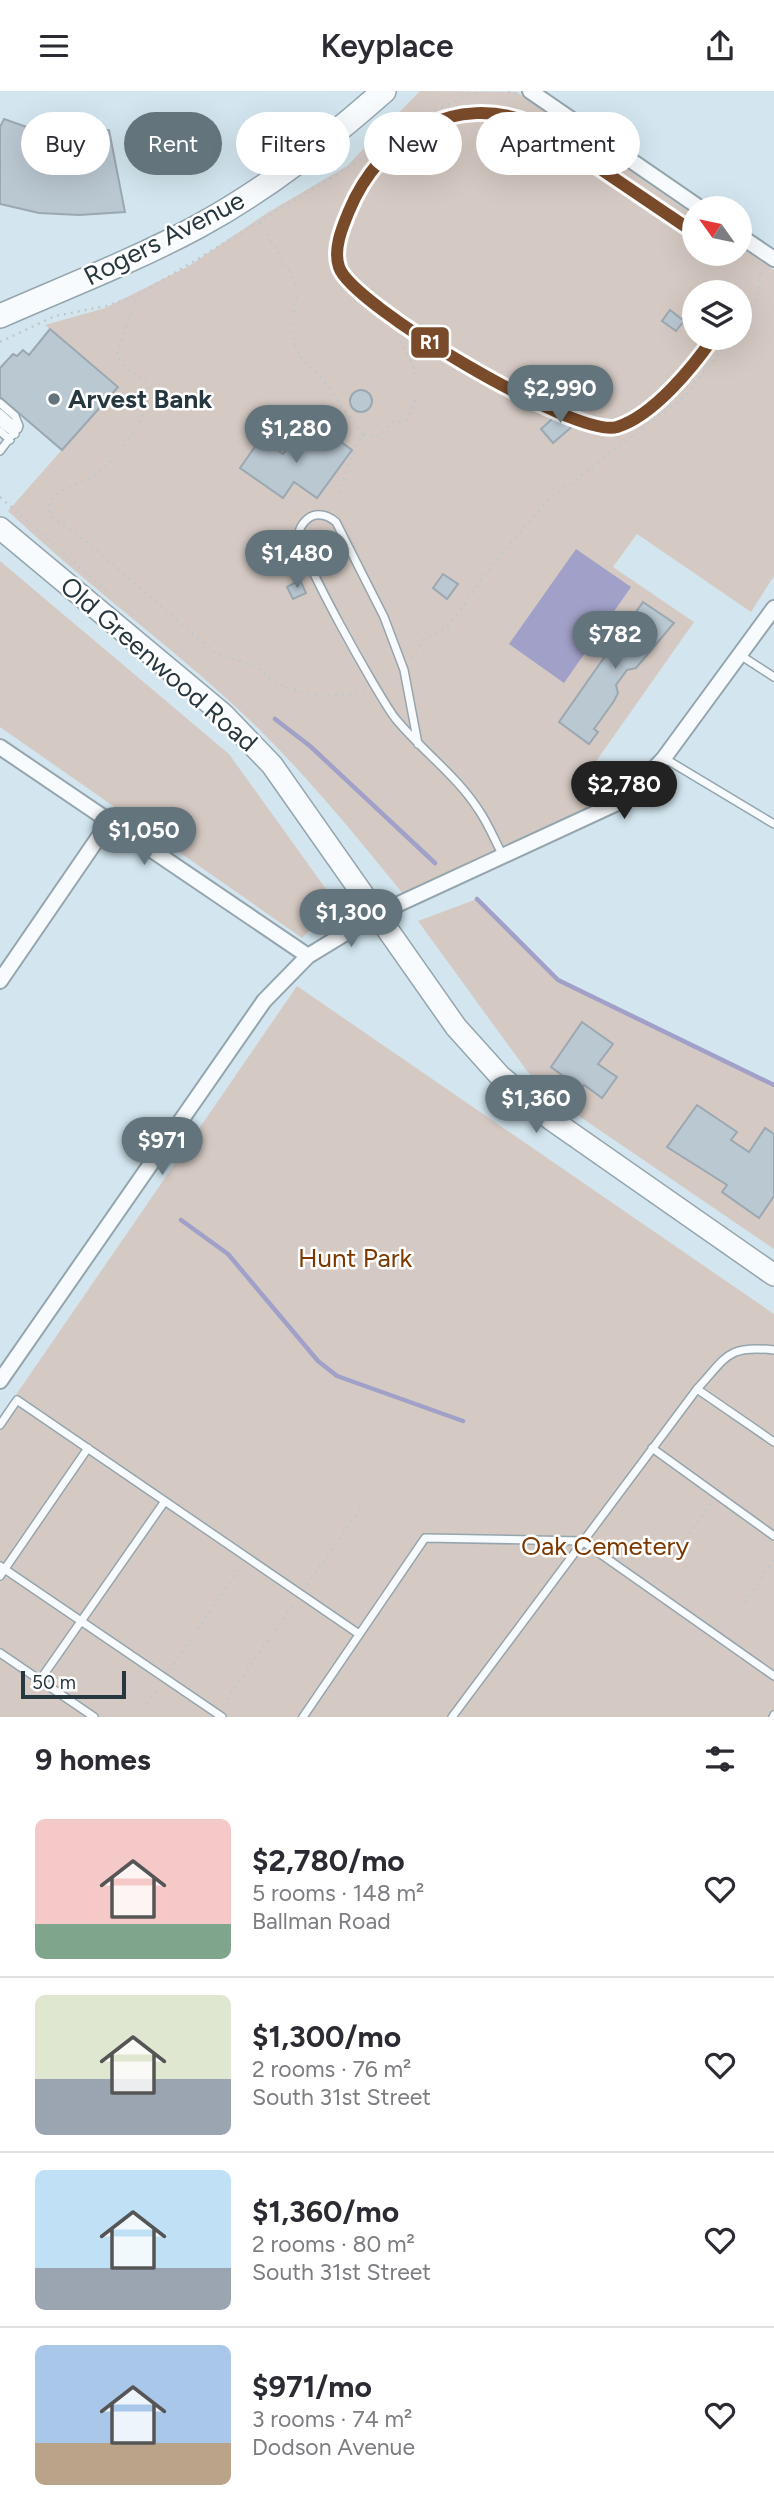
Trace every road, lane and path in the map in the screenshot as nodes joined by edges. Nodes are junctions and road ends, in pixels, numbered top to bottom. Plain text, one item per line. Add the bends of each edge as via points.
1 (384, 91) edge
2 (480, 91) edge
3 (530, 91) edge
4 (683, 196) edge
5 (260, 222) junction
6 (752, 244) edge
7 (774, 259) edge
8 (757, 262) dead end
9 (138, 295) junction
10 (752, 307) edge
11 (0, 316) edge
12 (405, 331) dead end
13 (0, 342) edge
14 (721, 350) edge
15 (0, 403) edge
16 (0, 413) edge
17 (0, 422) edge
18 (0, 431) edge
19 (14, 434) junction
20 (363, 435) junction
21 (0, 451) edge
22 (0, 497) edge
23 (335, 500) dead end
24 (0, 528) edge
25 (106, 591) dead end
26 (774, 608) edge
27 (740, 655) junction
28 (410, 661) dead end
29 (774, 677) edge
30 (365, 693) dead end
31 (418, 744) junction
32 (0, 747) edge
33 (664, 758) junction
34 (109, 822) junction
35 (774, 824) edge
36 (504, 857) junction
37 (377, 914) junction
38 (308, 956) junction
39 (0, 981) edge
40 (774, 1275) edge
41 (774, 1350) edge
42 (0, 1381) edge
43 (697, 1389) junction
44 (0, 1425) edge
45 (774, 1441) edge
46 (88, 1448) junction
47 (652, 1448) junction
48 (717, 1495) junction
49 (164, 1501) junction
50 (363, 1505) dead end
51 (774, 1537) edge
52 (582, 1542) junction
53 (677, 1551) dead end
54 (247, 1557) junction
55 (774, 1559) edge
56 (2, 1570) edge
57 (301, 1594) junction
58 (745, 1602) dead end
59 (82, 1621) junction
60 (359, 1634) junction
61 (0, 1653) edge
62 (774, 1676) edge
63 (165, 1678) junction
64 (40, 1680) junction
65 (147, 1705) dead end
66 (219, 1715) edge
67 (94, 1717) edge
68 (303, 1717) edge
69 (452, 1717) edge

1 - 11 main road, Rogers Avenue via 313,151 233,207
2 - 5 path via 432,111
3 - 4 street
5 - 9 path
5 - 20 path via 295,281 294,343 302,360 320,376
6 - 7 street
8 - 10 path via 762,270
9 - 13 path via 55,316
9 - 30 path via 117,352 125,368 143,378 148,387 143,411 117,458 95,475 53,495 48,504 50,516 87,542 216,654 255,666 275,683 301,692 323,696
12 - 20 path via 400,343 418,389 412,412 405,422 393,422 379,436
14 - 28 path via 685,396 546,502 496,560 448,627 423,640
15 - 19 lane via 15,416
16 - 19 lane
17 - 19 lane
18 - 19 lane
19 - 21 lane
20 - 23 path
22 - 25 path
24 - 37 main road, Old Greenwood Road via 248,738 294,793
26 - 27 street
27 - 29 lane
27 - 33 street
31 - 31 lane via 376,688 310,566 298,536 311,516 336,522 384,617 404,670
31 - 36 lane via 478,808
32 - 34 street
33 - 35 lane
33 - 36 street via 626,799
34 - 38 street
34 - 39 street
36 - 37 street
37 - 38 street
37 - 40 main road, Old Greenwood Road via 465,1039 525,1099
38 - 42 street via 264,1002
41 - 43 lane via 733,1351
43 - 45 lane
43 - 47 lane
44 - 46 lane via 17,1400
46 - 49 lane
46 - 56 lane
47 - 48 lane
47 - 52 lane
48 - 51 lane
48 - 53 path
49 - 54 lane
49 - 59 lane
50 - 57 path
52 - 60 lane via 425,1538
52 - 62 lane
52 - 69 lane
54 - 57 lane
54 - 63 path
55 - 58 path
56 - 59 lane
57 - 60 lane
57 - 66 path
59 - 63 lane
59 - 64 lane
60 - 68 lane
61 - 64 lane
63 - 65 path
63 - 66 lane
64 - 67 lane

